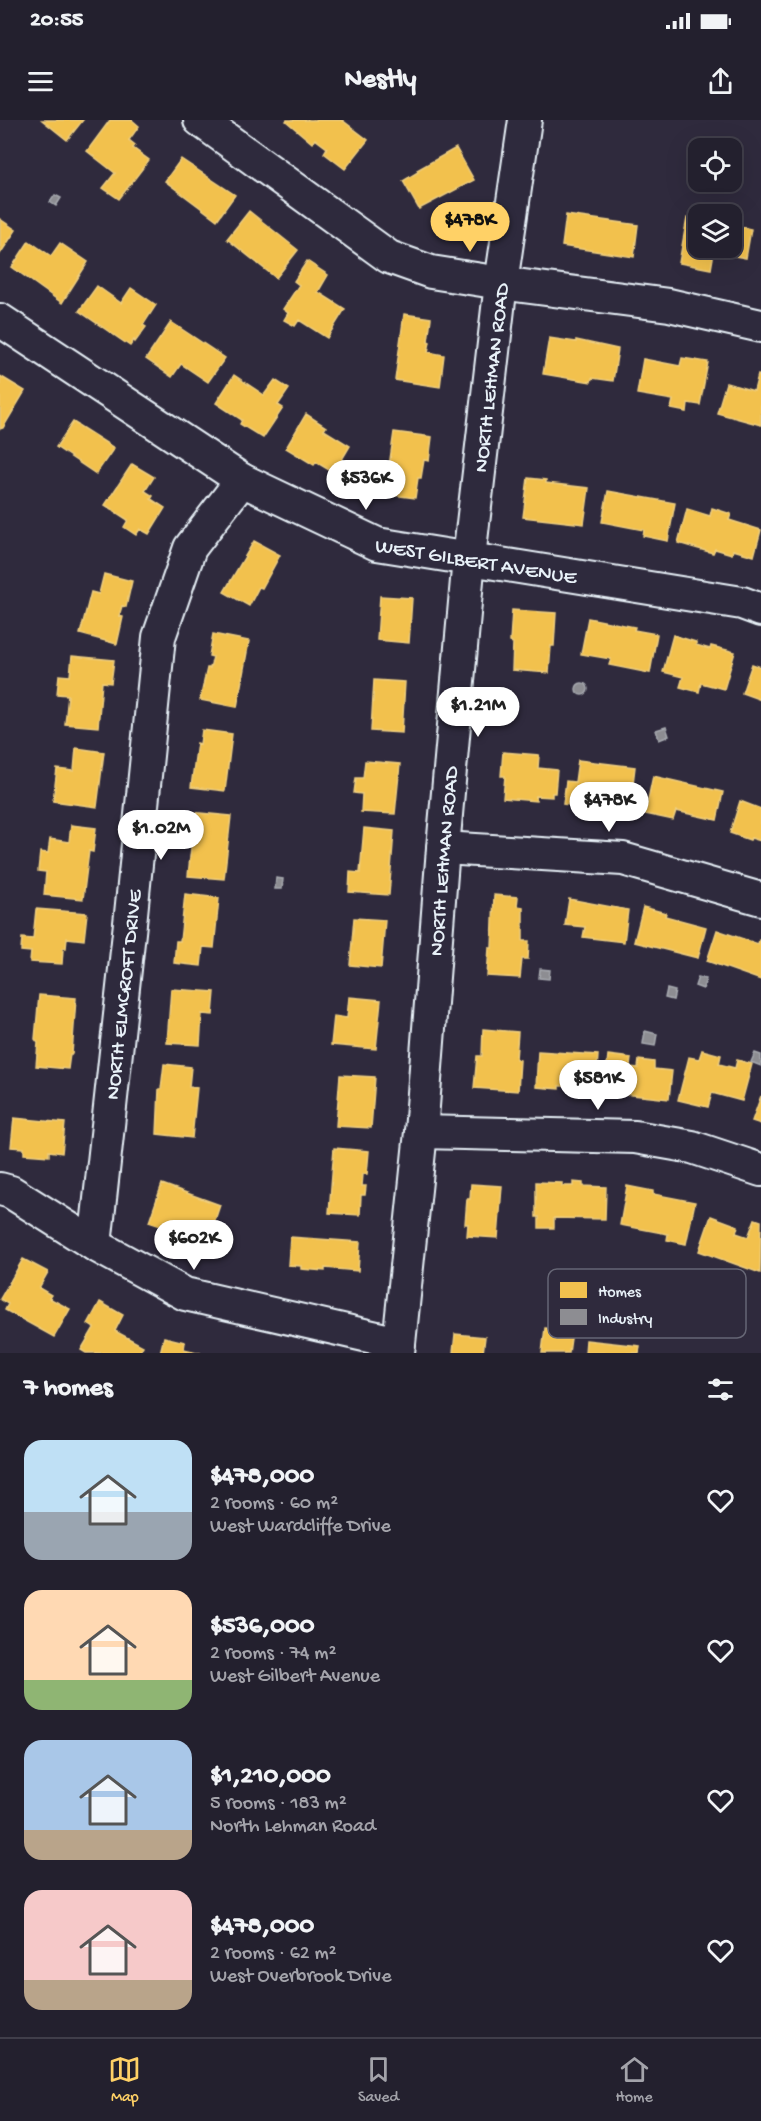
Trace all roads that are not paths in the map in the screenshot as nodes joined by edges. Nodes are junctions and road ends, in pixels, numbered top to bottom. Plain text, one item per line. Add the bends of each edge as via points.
1 (200, 120) edge
2 (525, 120) edge
3 (501, 283) junction
4 (0, 320) edge
5 (761, 326) edge
6 (242, 480) junction
7 (469, 558) junction
8 (761, 610) edge
9 (443, 848) junction
10 (761, 899) edge
11 (421, 1132) junction
12 (761, 1170) edge
13 (0, 1189) edge
14 (95, 1245) junction
15 (399, 1348) edge

1 - 3 street via 389,257 431,272
2 - 3 street, NORTH LEHMAN ROAD
3 - 5 street via 669,305
3 - 7 street, NORTH LEHMAN ROAD
4 - 6 street, WEST GILBERT AVENUE
6 - 7 street, WEST GILBERT AVENUE via 377,544
6 - 14 street, NORTH ELMCROFT DRIVE via 190,548 159,637
7 - 8 street, WEST GILBERT AVENUE via 742,603
7 - 9 street, NORTH LEHMAN ROAD
9 - 10 street via 623,859
9 - 11 street, NORTH LEHMAN ROAD
11 - 12 street via 635,1137 692,1147
11 - 15 street, NORTH LEHMAN ROAD
13 - 14 street
14 - 15 street via 185,1294

